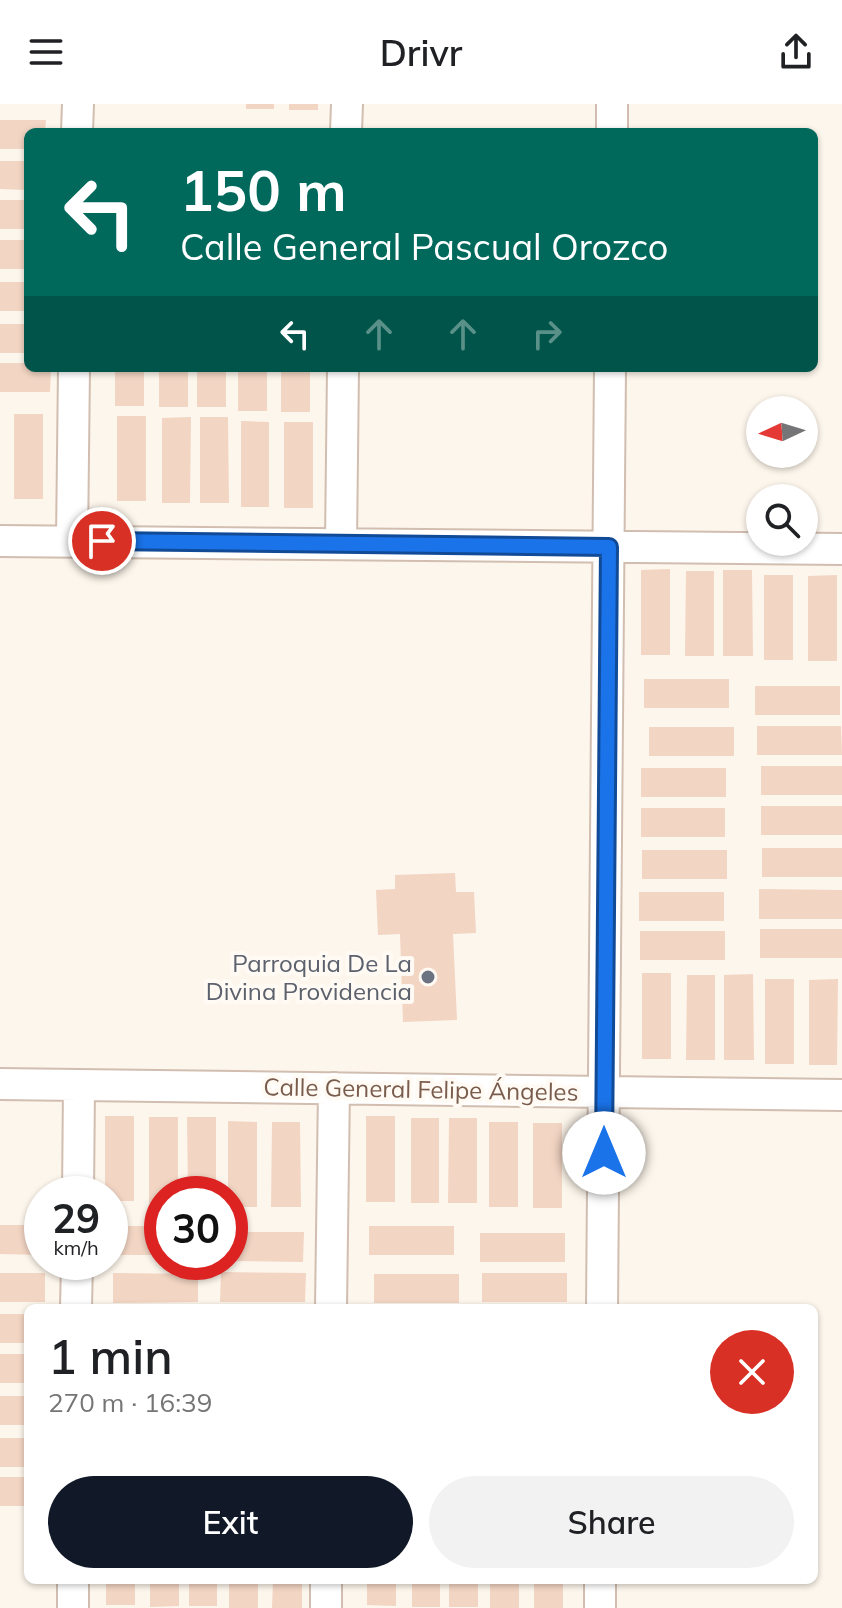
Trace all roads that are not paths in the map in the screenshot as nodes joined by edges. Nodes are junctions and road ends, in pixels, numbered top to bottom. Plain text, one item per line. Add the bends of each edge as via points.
1 (78, 104) edge
2 (347, 104) edge
3 (612, 104) edge
4 (77, 128) edge
5 (346, 128) edge
6 (612, 128) edge
7 (74, 372) edge
8 (343, 372) edge
9 (610, 372) edge
10 (0, 541) edge
11 (72, 541) junction
12 (341, 544) junction
13 (609, 547) junction
14 (842, 549) edge
15 (0, 1084) edge
16 (79, 1086) junction
17 (334, 1088) junction
18 (604, 1091) junction
19 (842, 1095) edge
20 (78, 1176) edge
21 (77, 1280) edge
22 (76, 1304) edge
23 (331, 1304) edge
24 (602, 1304) edge
25 (73, 1584) edge
26 (326, 1584) edge
27 (600, 1584) edge
28 (73, 1608) edge
29 (326, 1608) edge
30 (600, 1608) edge

1 - 4 street
2 - 5 street
3 - 6 street
7 - 11 street
8 - 12 street
9 - 13 street
10 - 11 street
11 - 12 street
12 - 13 street
13 - 14 street
13 - 18 street
15 - 16 street, Calle General Felipe Ángeles
16 - 17 street, Calle General Felipe Ángeles
16 - 20 street
17 - 18 street, Calle General Felipe Ángeles
17 - 23 street
18 - 19 street, Calle General Felipe Ángeles
18 - 24 street
21 - 22 street
25 - 28 street
26 - 29 street
27 - 30 street

